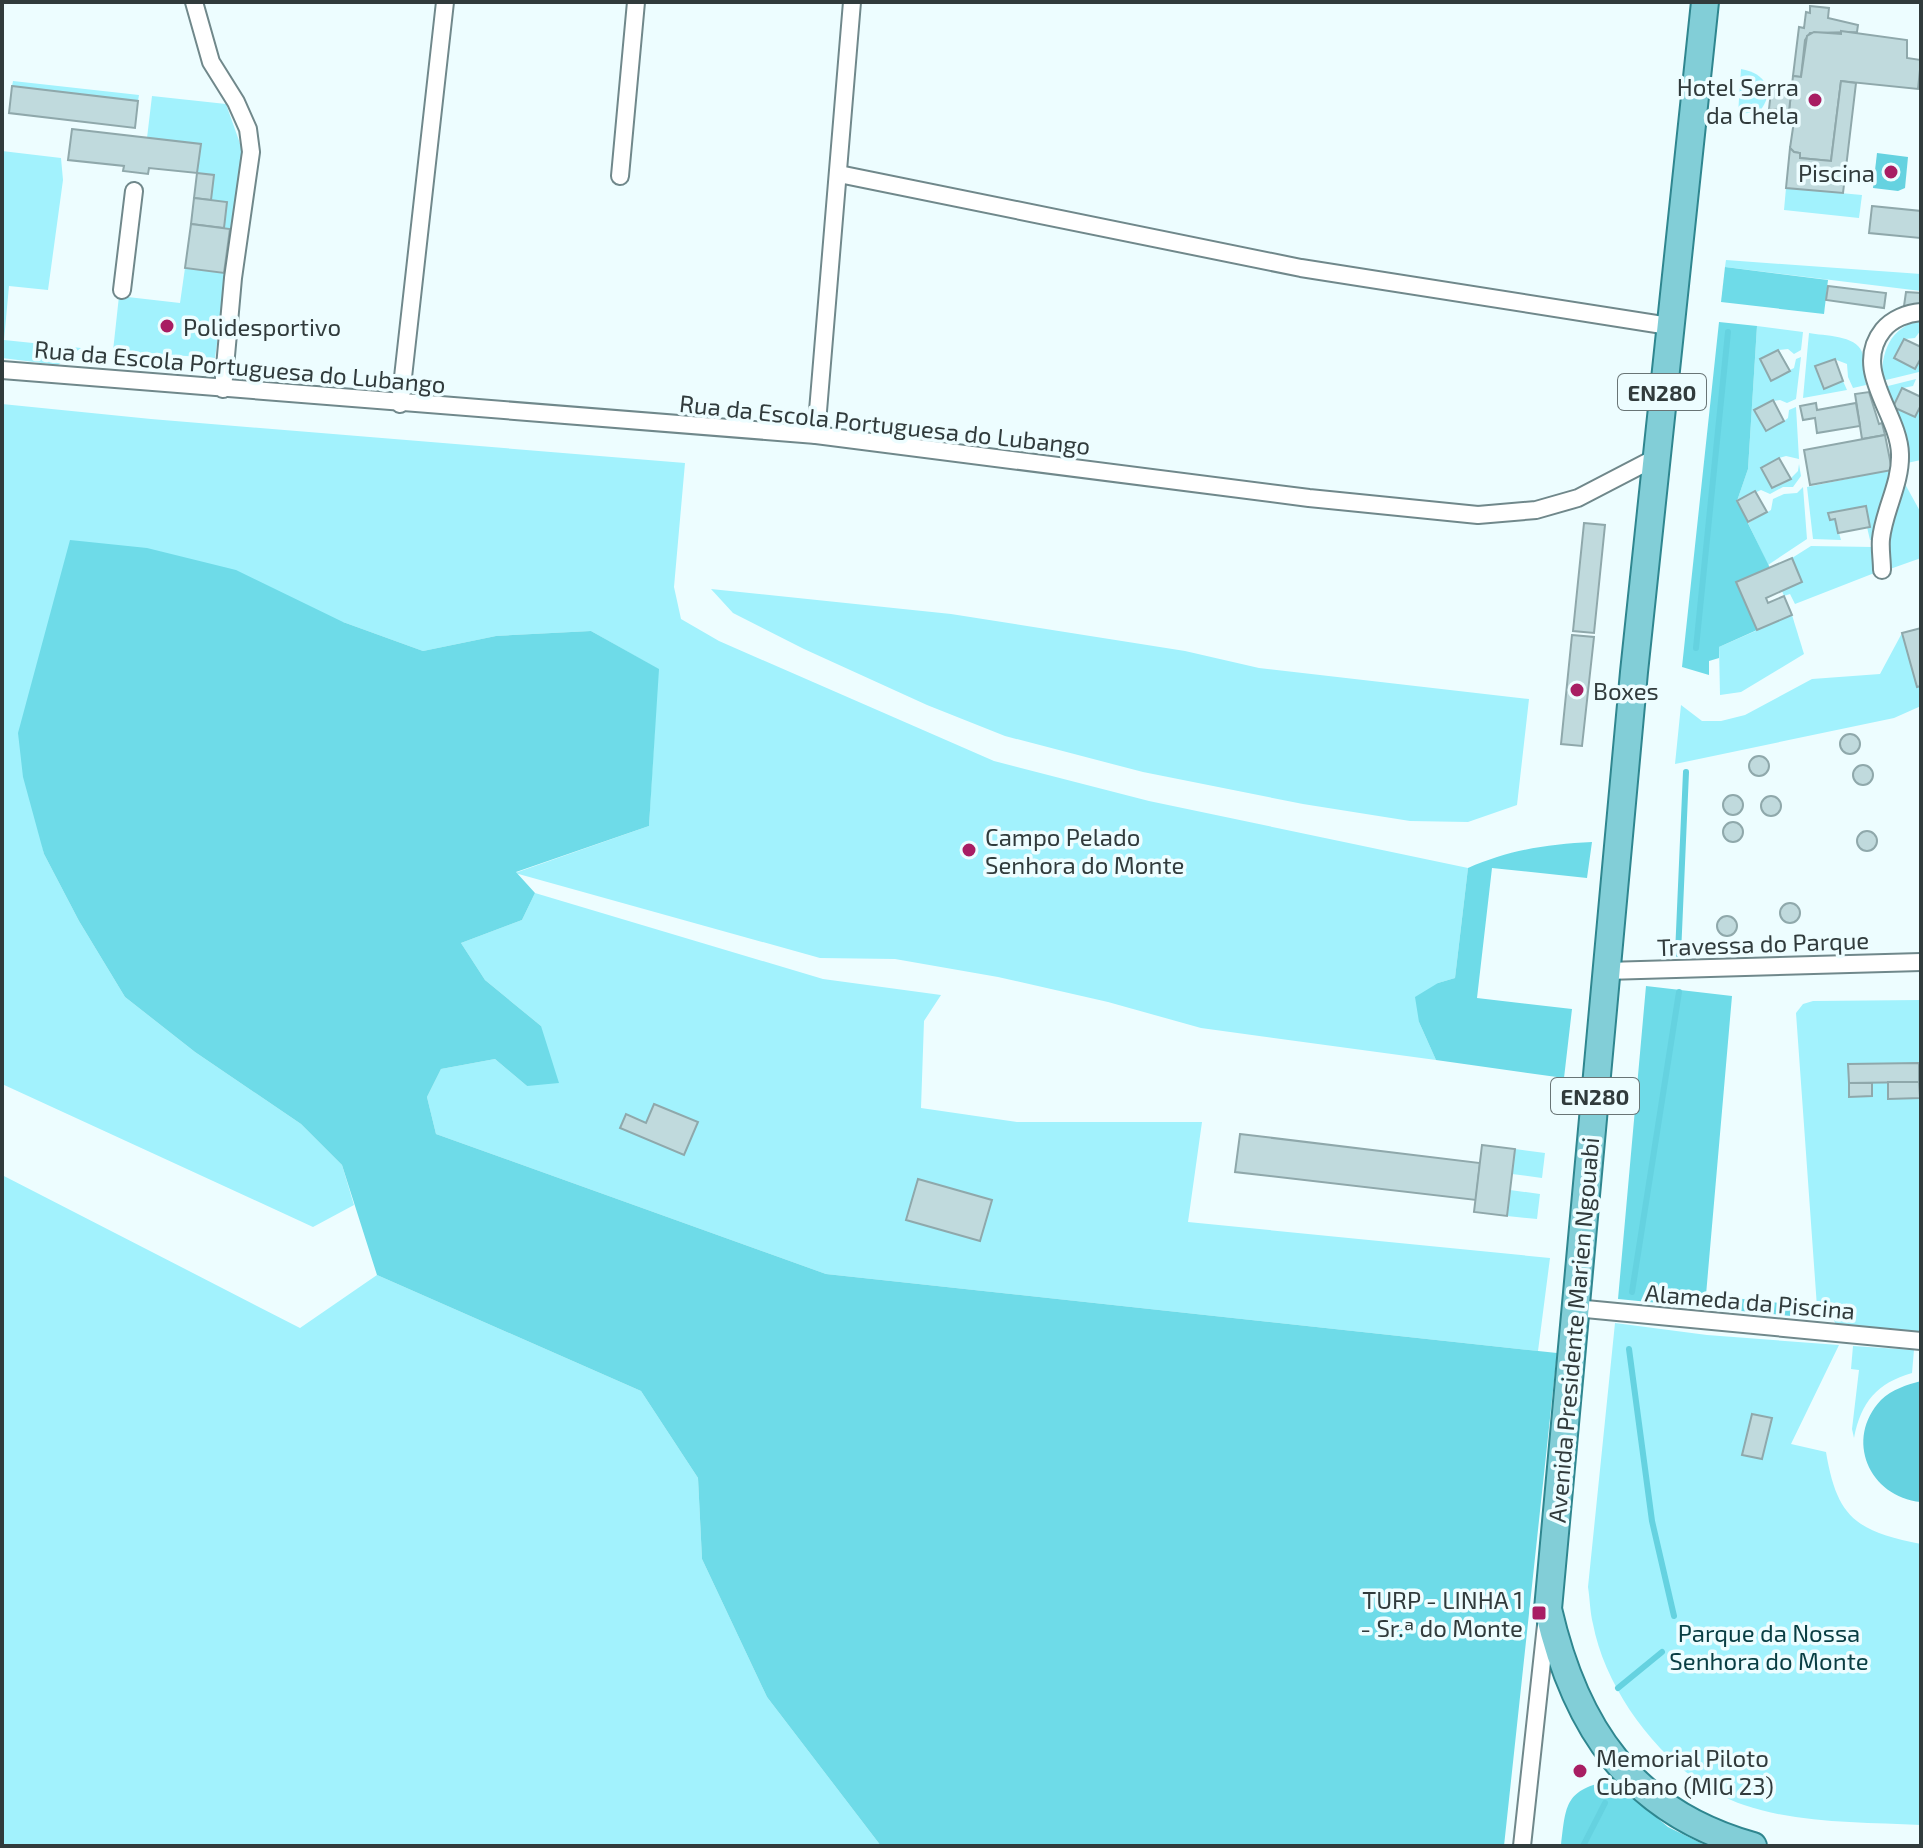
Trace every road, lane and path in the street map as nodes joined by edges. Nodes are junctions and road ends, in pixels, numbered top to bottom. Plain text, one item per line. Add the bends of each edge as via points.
1 (194, 2) edge
2 (445, 2) edge
3 (636, 2) edge
4 (852, 2) edge
5 (1705, 2) edge
6 (839, 174) junction
7 (620, 176) dead end
8 (134, 191) dead end
9 (122, 290) dead end
10 (1921, 312) edge
11 (1669, 326) junction
12 (2, 370) edge
13 (223, 389) junction
14 (400, 404) junction
15 (816, 435) junction
16 (1655, 458) junction
17 (1882, 570) dead end
18 (1921, 962) edge
19 (1606, 971) junction
20 (1575, 1308) junction
21 (1921, 1341) edge
22 (1548, 1609) junction
23 (1522, 1846) edge
24 (1753, 1846) edge

1 - 13 street via 211,62 248,129 251,152
2 - 14 street
3 - 7 street
4 - 6 street
5 - 11 main road, Avenida Presidente Marien Ngouabi / EN280
6 - 11 street via 1301,268
6 - 15 street
8 - 9 street
10 - 17 street via 1885,327 1872,359 1900,452 1881,538
11 - 16 main road, Avenida Presidente Marien Ngouabi / EN280
12 - 13 street, Rua da Escola Portuguesa do Lubango
13 - 14 street, Rua da Escola Portuguesa do Lubango
14 - 15 street, Rua da Escola Portuguesa do Lubango
15 - 16 street, Rua da Escola Portuguesa do Lubango via 1478,515 1536,510 1578,498
16 - 19 main road, Avenida Presidente Marien Ngouabi / EN280
18 - 19 street, Travessa do Parque
19 - 20 main road, Avenida Presidente Marien Ngouabi / EN280
20 - 21 street, Alameda da Piscina
20 - 22 main road, Avenida Presidente Marien Ngouabi / EN280
22 - 23 street, Avenida Presidente Marien Ngouabi
22 - 24 main road, EN280 via 1572,1689 1614,1759 1655,1798 1690,1821

